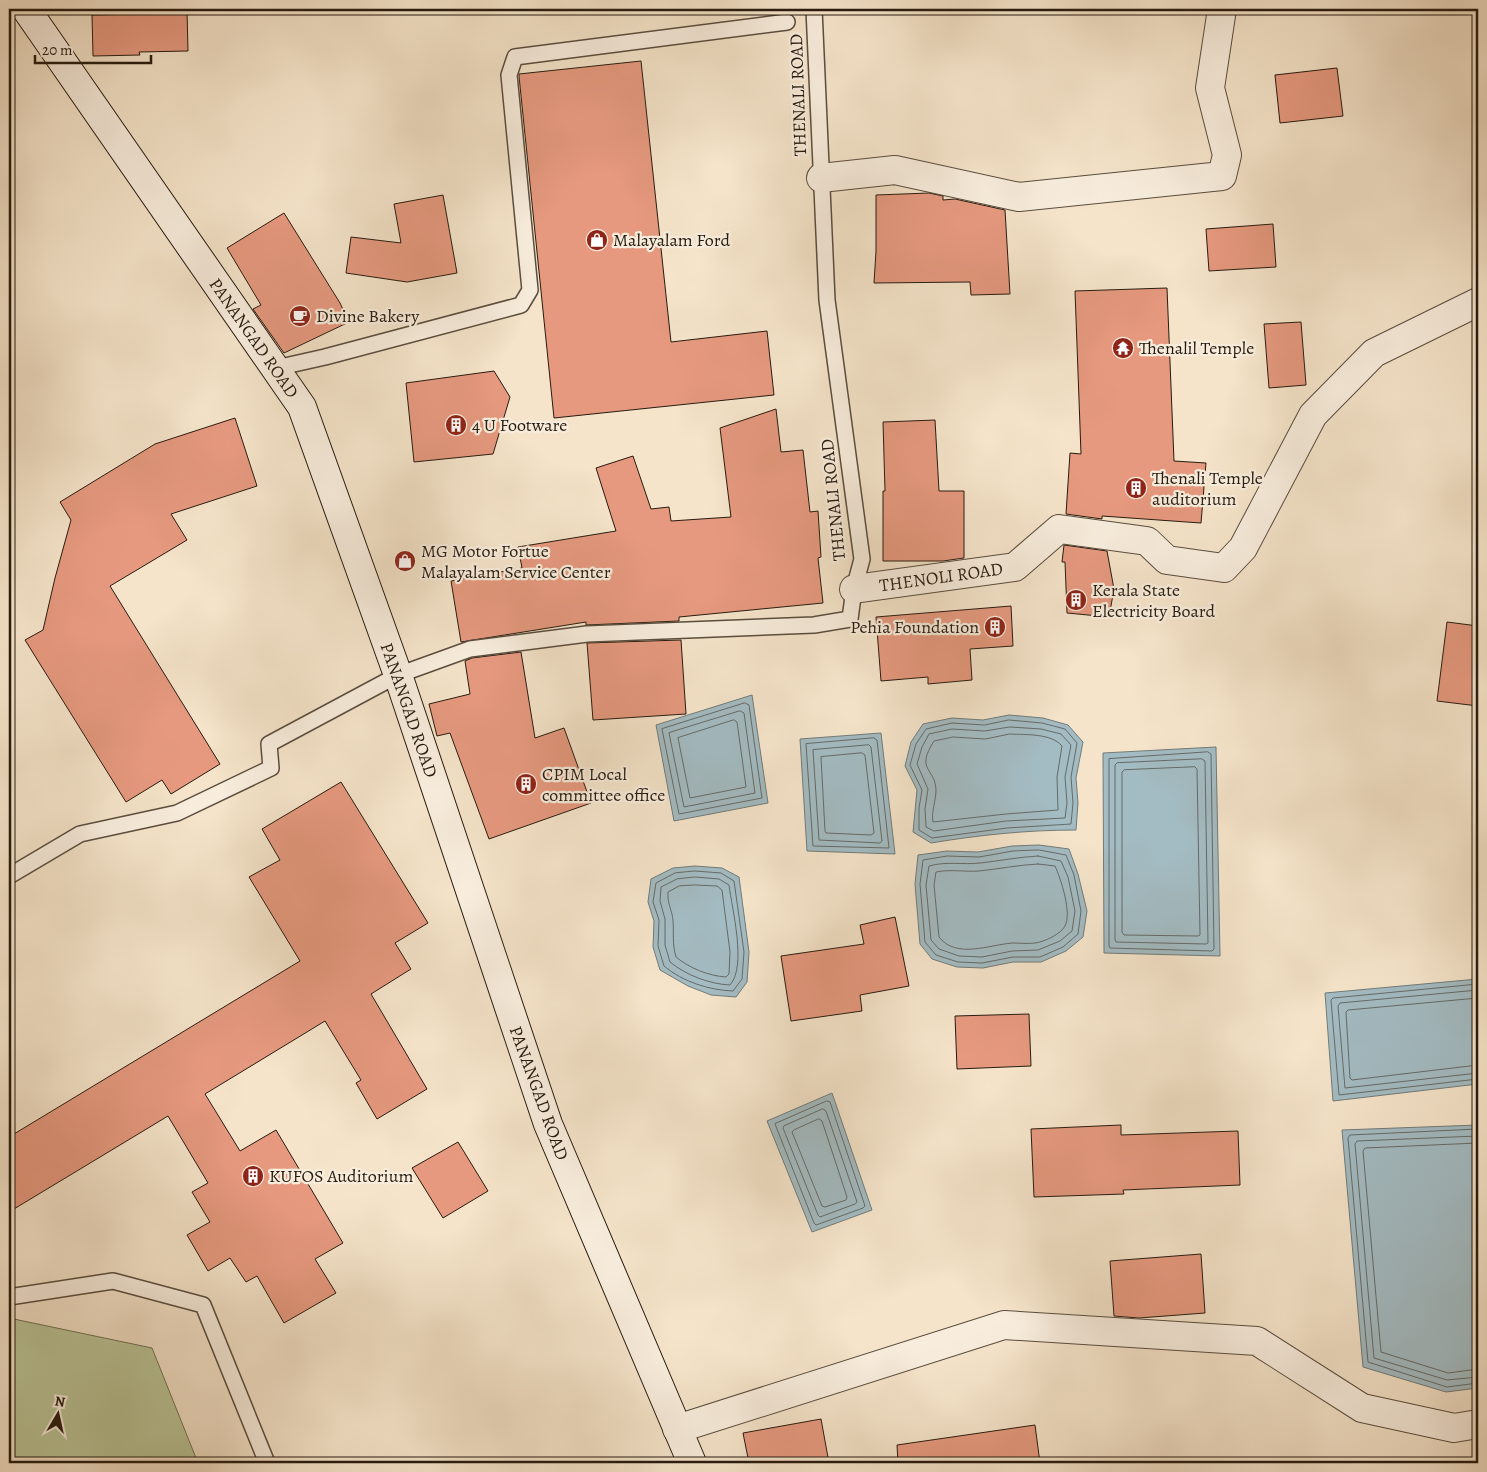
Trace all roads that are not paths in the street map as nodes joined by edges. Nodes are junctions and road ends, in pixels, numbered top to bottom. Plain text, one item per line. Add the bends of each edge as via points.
1 (26, 9) edge
2 (814, 9) edge
3 (1222, 9) edge
4 (788, 22) dead end
5 (821, 178) junction
6 (1478, 302) edge
7 (276, 368) junction
8 (854, 589) junction
9 (398, 675) junction
10 (9, 876) edge
11 (9, 1297) edge
12 (1478, 1424) edge
13 (677, 1429) junction
14 (267, 1463) edge
15 (692, 1463) edge

1 - 7 street, PANANGAD ROAD
2 - 5 lane, THENALI ROAD
3 - 5 street via 1210,88 1227,155 1222,176 1019,197 895,170
4 - 7 lane via 515,57 509,75 530,290 520,305
5 - 8 lane, THENALI ROAD via 827,300 862,559
6 - 8 street, THENOLI ROAD via 1374,353 1313,414 1243,548 1224,568 1167,560 1147,541 1059,530 1015,567
7 - 9 street, PANANGAD ROAD via 302,407
8 - 9 lane, THENALI ROAD via 850,618 841,620 814,625 588,634 470,649
9 - 10 lane via 269,744 271,768 176,813 80,834
9 - 13 street, PANANGAD ROAD via 548,1124
11 - 14 lane via 114,1281 203,1305
12 - 13 street via 1454,1428 1362,1408 1257,1341 1004,1325
13 - 15 street, PANANGAD ROAD

